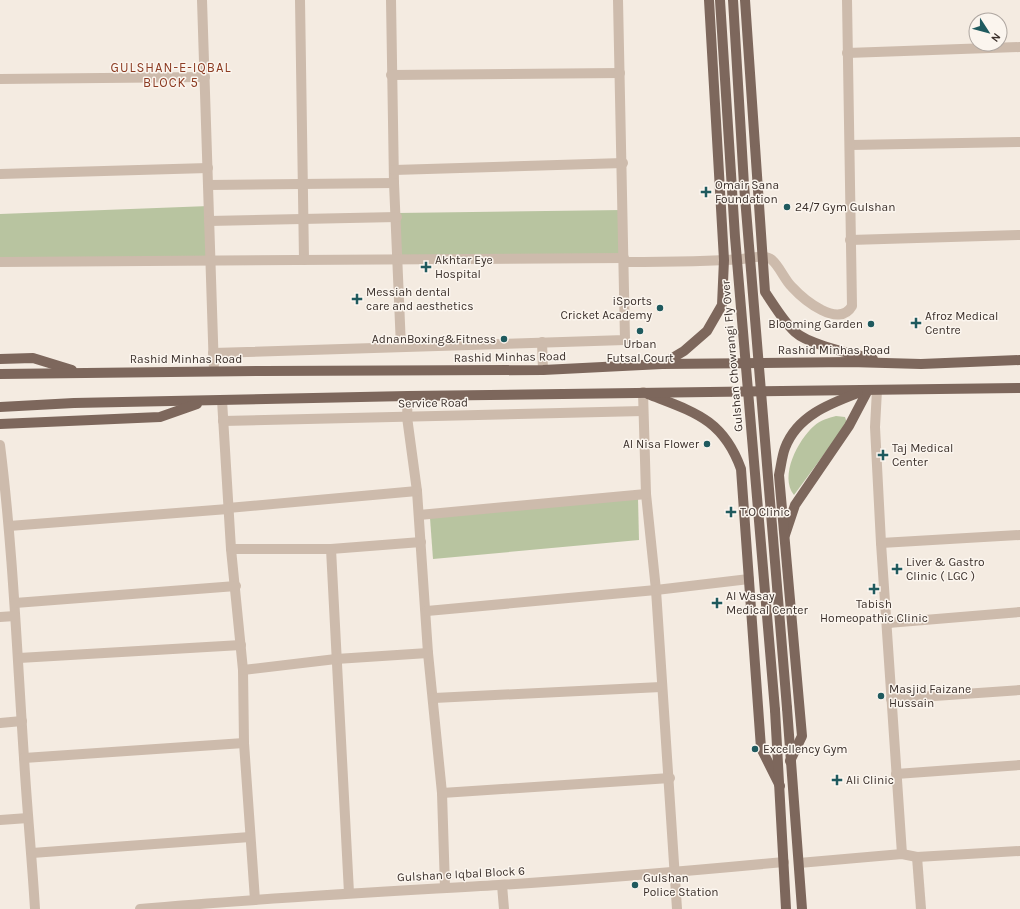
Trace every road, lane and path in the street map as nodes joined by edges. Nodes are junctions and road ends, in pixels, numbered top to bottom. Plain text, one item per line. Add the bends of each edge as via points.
1 (202, 0) edge
2 (300, 0) edge
3 (391, 0) edge
4 (618, 0) edge
5 (709, 0) edge
6 (720, 0) edge
7 (733, 0) edge
8 (745, 0) edge
9 (847, 0) edge
10 (1020, 47) edge
11 (847, 53) junction
12 (620, 73) junction
13 (391, 75) junction
14 (205, 77) junction
15 (0, 79) edge
16 (1020, 142) edge
17 (850, 145) junction
18 (623, 163) junction
19 (208, 168) junction
20 (394, 170) junction
21 (0, 174) edge
22 (394, 183) junction
23 (303, 184) junction
24 (208, 185) junction
25 (397, 217) junction
26 (304, 219) junction
27 (209, 221) junction
28 (1020, 235) edge
29 (850, 240) junction
30 (763, 257) junction
31 (304, 260) junction
32 (398, 260) junction
33 (624, 260) junction
34 (724, 260) junction
35 (211, 261) junction
36 (0, 262) edge
37 (542, 342) junction
38 (402, 347) junction
39 (213, 353) junction
40 (0, 359) edge
41 (1020, 360) edge
42 (888, 363) junction
43 (662, 364) junction
44 (543, 370) junction
45 (214, 371) junction
46 (82, 372) junction
47 (0, 374) edge
48 (1020, 388) edge
49 (872, 390) junction
50 (642, 392) junction
51 (408, 396) junction
52 (222, 400) junction
53 (204, 401) junction
54 (0, 407) edge
55 (644, 411) junction
56 (408, 417) junction
57 (223, 421) junction
58 (0, 424) edge
59 (0, 445) edge
60 (417, 491) junction
61 (646, 494) junction
62 (228, 509) junction
63 (4, 514) edge
64 (419, 514) junction
65 (9, 526) junction
66 (1020, 534) edge
67 (784, 540) junction
68 (421, 542) junction
69 (881, 544) junction
70 (231, 549) junction
71 (331, 549) junction
72 (749, 579) junction
73 (236, 586) junction
74 (656, 590) junction
75 (15, 603) junction
76 (427, 611) junction
77 (1020, 612) edge
78 (15, 616) junction
79 (0, 617) edge
80 (888, 622) junction
81 (241, 645) junction
82 (428, 653) junction
83 (19, 658) junction
84 (336, 659) junction
85 (243, 670) junction
86 (661, 687) junction
87 (1020, 690) edge
88 (434, 698) junction
89 (891, 699) junction
90 (22, 721) junction
91 (0, 723) edge
92 (244, 743) junction
93 (24, 758) junction
94 (790, 761) junction
95 (1020, 765) edge
96 (896, 774) junction
97 (670, 778) junction
98 (780, 786) junction
99 (442, 793) junction
100 (28, 818) junction
101 (0, 820) edge
102 (250, 837) junction
103 (1020, 851) edge
104 (32, 853) junction
105 (902, 854) junction
106 (917, 857) junction
107 (784, 862) junction
108 (799, 863) junction
109 (675, 873) junction
110 (502, 885) junction
111 (445, 888) junction
112 (349, 893) junction
113 (255, 900) junction
114 (193, 906) edge
115 (35, 909) edge
116 (140, 909) edge
117 (504, 909) edge
118 (677, 909) edge
119 (786, 909) edge
120 (802, 909) edge
121 (921, 909) edge

1 - 14 street
2 - 23 street
3 - 13 street
4 - 12 street
5 - 34 main road
6 - 98 main road, Gulshan Chowrangi Fly Over, bridge via 735,237
7 - 94 main road, Gulshan Chowrangi Fly Over, bridge via 744,185
8 - 30 main road
9 - 11 street
10 - 11 street
11 - 17 street
12 - 13 street
12 - 18 street
13 - 20 street
14 - 15 street
14 - 19 street
16 - 17 street
17 - 29 street
18 - 20 street
18 - 33 street
19 - 21 street
19 - 24 street
20 - 22 street
22 - 23 street
22 - 25 street
23 - 24 street
23 - 26 street
24 - 27 street
25 - 26 street
25 - 32 street
26 - 27 street
26 - 31 street
27 - 35 street
28 - 29 street
29 - 30 street via 852,306 842,315 832,315 815,305 792,287 772,259
30 - 34 street
30 - 42 main road via 765,292 796,333 811,341
31 - 32 street
31 - 35 street
32 - 33 street
32 - 38 street
33 - 34 street
33 - 37 street via 625,340
34 - 43 main road via 722,305 707,331 684,351
35 - 36 street
35 - 39 street
37 - 38 street
37 - 44 street
38 - 39 street
39 - 45 street
40 - 46 main road via 33,358
41 - 42 main road, Rashid Minhas Road
42 - 43 main road, Rashid Minhas Road
43 - 44 main road, Rashid Minhas Road
44 - 45 main road, Rashid Minhas Road
45 - 46 main road, Rashid Minhas Road
46 - 47 main road, Rashid Minhas Road
48 - 49 main road
49 - 50 main road
49 - 67 main road via 795,504
49 - 67 main road via 818,409 798,427 785,447 778,475
49 - 69 street
50 - 51 main road
50 - 55 street
50 - 72 main road via 705,418 728,440 741,469
51 - 52 main road
51 - 56 street
52 - 53 main road
52 - 57 street
53 - 54 main road
53 - 58 main road via 160,417
55 - 56 street, Service Road
55 - 61 street
56 - 57 street, Service Road
56 - 60 street
57 - 62 street
59 - 63 street
60 - 62 street
60 - 64 street
61 - 64 street
61 - 74 street
62 - 65 street
62 - 70 street
63 - 65 street
64 - 68 street
65 - 75 street
66 - 69 street
67 - 94 main road via 802,736
68 - 71 street
68 - 76 street
69 - 80 street
70 - 71 street
70 - 73 street
71 - 84 street
72 - 74 street
72 - 98 main road via 761,748
73 - 75 street
73 - 81 street
74 - 76 street
74 - 86 street
75 - 78 street
76 - 82 street
77 - 80 street
78 - 79 street
78 - 83 street
80 - 89 street
81 - 83 street
81 - 85 street
82 - 84 street
82 - 88 street
83 - 90 street
84 - 85 street
84 - 112 street
85 - 92 street
86 - 88 street
86 - 97 street
87 - 89 street
88 - 99 street
89 - 96 street
90 - 91 street
90 - 93 street
92 - 93 street
92 - 102 street
93 - 100 street
94 - 108 main road, Gulshan Chowrangi Fly Over
95 - 96 street
96 - 105 street
97 - 99 street
97 - 109 street
98 - 107 main road, Gulshan Chowrangi Fly Over
99 - 111 street
100 - 101 street
100 - 104 street
102 - 104 street
102 - 113 street
103 - 106 street
104 - 115 street
105 - 106 street
105 - 108 street
106 - 121 street
107 - 109 street, Gulshan e Iqbal Block 6
107 - 119 main road, Gulshan Chowrangi Fly Over
108 - 120 main road, Gulshan Chowrangi Fly Over
109 - 110 street, Gulshan e Iqbal Block 6
109 - 118 street
110 - 111 street, Gulshan e Iqbal Block 6
110 - 117 street
111 - 112 street, Gulshan e Iqbal Block 6
112 - 113 street, Gulshan e Iqbal Block 6
113 - 114 street, Gulshan e Iqbal Block 6
114 - 116 street, Gulshan e Iqbal Block 6

